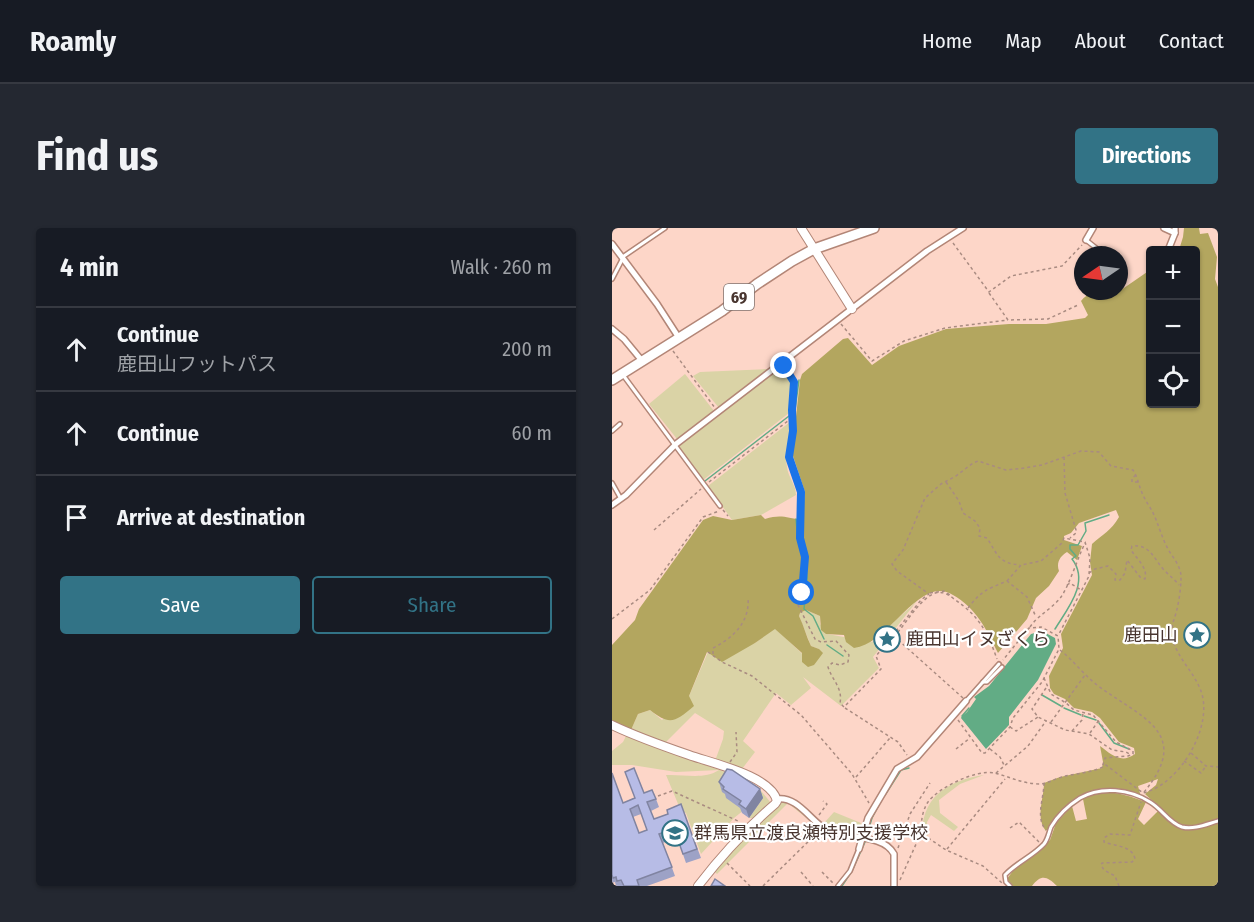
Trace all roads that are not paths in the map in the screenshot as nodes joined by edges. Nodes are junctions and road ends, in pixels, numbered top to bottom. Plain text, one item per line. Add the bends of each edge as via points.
1 (665, 228) edge
2 (801, 228) edge
3 (874, 228) edge
4 (963, 228) edge
5 (1094, 228) edge
6 (1164, 228) edge
7 (1175, 230) edge
8 (1086, 240) joint
9 (612, 244) edge
10 (1094, 246) edge
11 (1169, 246) edge
12 (814, 249) junction
13 (622, 258) junction
14 (612, 279) edge
15 (852, 309) junction
16 (612, 329) edge
17 (679, 339) junction
18 (643, 362) junction
19 (622, 374) junction
20 (612, 380) edge
21 (620, 424) dead end
22 (612, 430) edge
23 (674, 445) junction
24 (612, 483) edge
25 (621, 499) junction
26 (612, 506) edge
27 (721, 508) road end
28 (1000, 665) road end
29 (966, 701) joint
30 (612, 725) edge
31 (777, 798) junction
32 (1218, 821) edge
33 (862, 839) junction
34 (859, 849) joint
35 (896, 885) edge
36 (698, 886) edge
37 (837, 886) edge
38 (1010, 886) edge

1 - 13 lane
2 - 12 street
3 - 12 main road, 69
4 - 15 street
5 - 8 street
6 - 7 street
7 - 11 street
8 - 10 lane
9 - 13 street
12 - 15 street
12 - 17 main road, 69 via 765,278
13 - 14 lane
13 - 17 street
15 - 23 street
16 - 18 street
17 - 18 main road, 69
18 - 19 main road, 69
19 - 20 main road, 69
19 - 23 lane
21 - 22 lane
23 - 25 street
23 - 27 lane
24 - 25 lane
25 - 26 street
28 - 29 lane
29 - 33 street via 925,748 897,769 873,808
30 - 31 street via 728,768 759,782
31 - 33 street via 788,799 828,831
31 - 36 street via 776,804 753,822
32 - 38 lane via 1185,828 1171,821 1150,801 1118,790 1090,794 1063,812 1042,846 1005,875
33 - 34 street
33 - 35 street via 886,845 894,854
34 - 37 lane via 850,871

